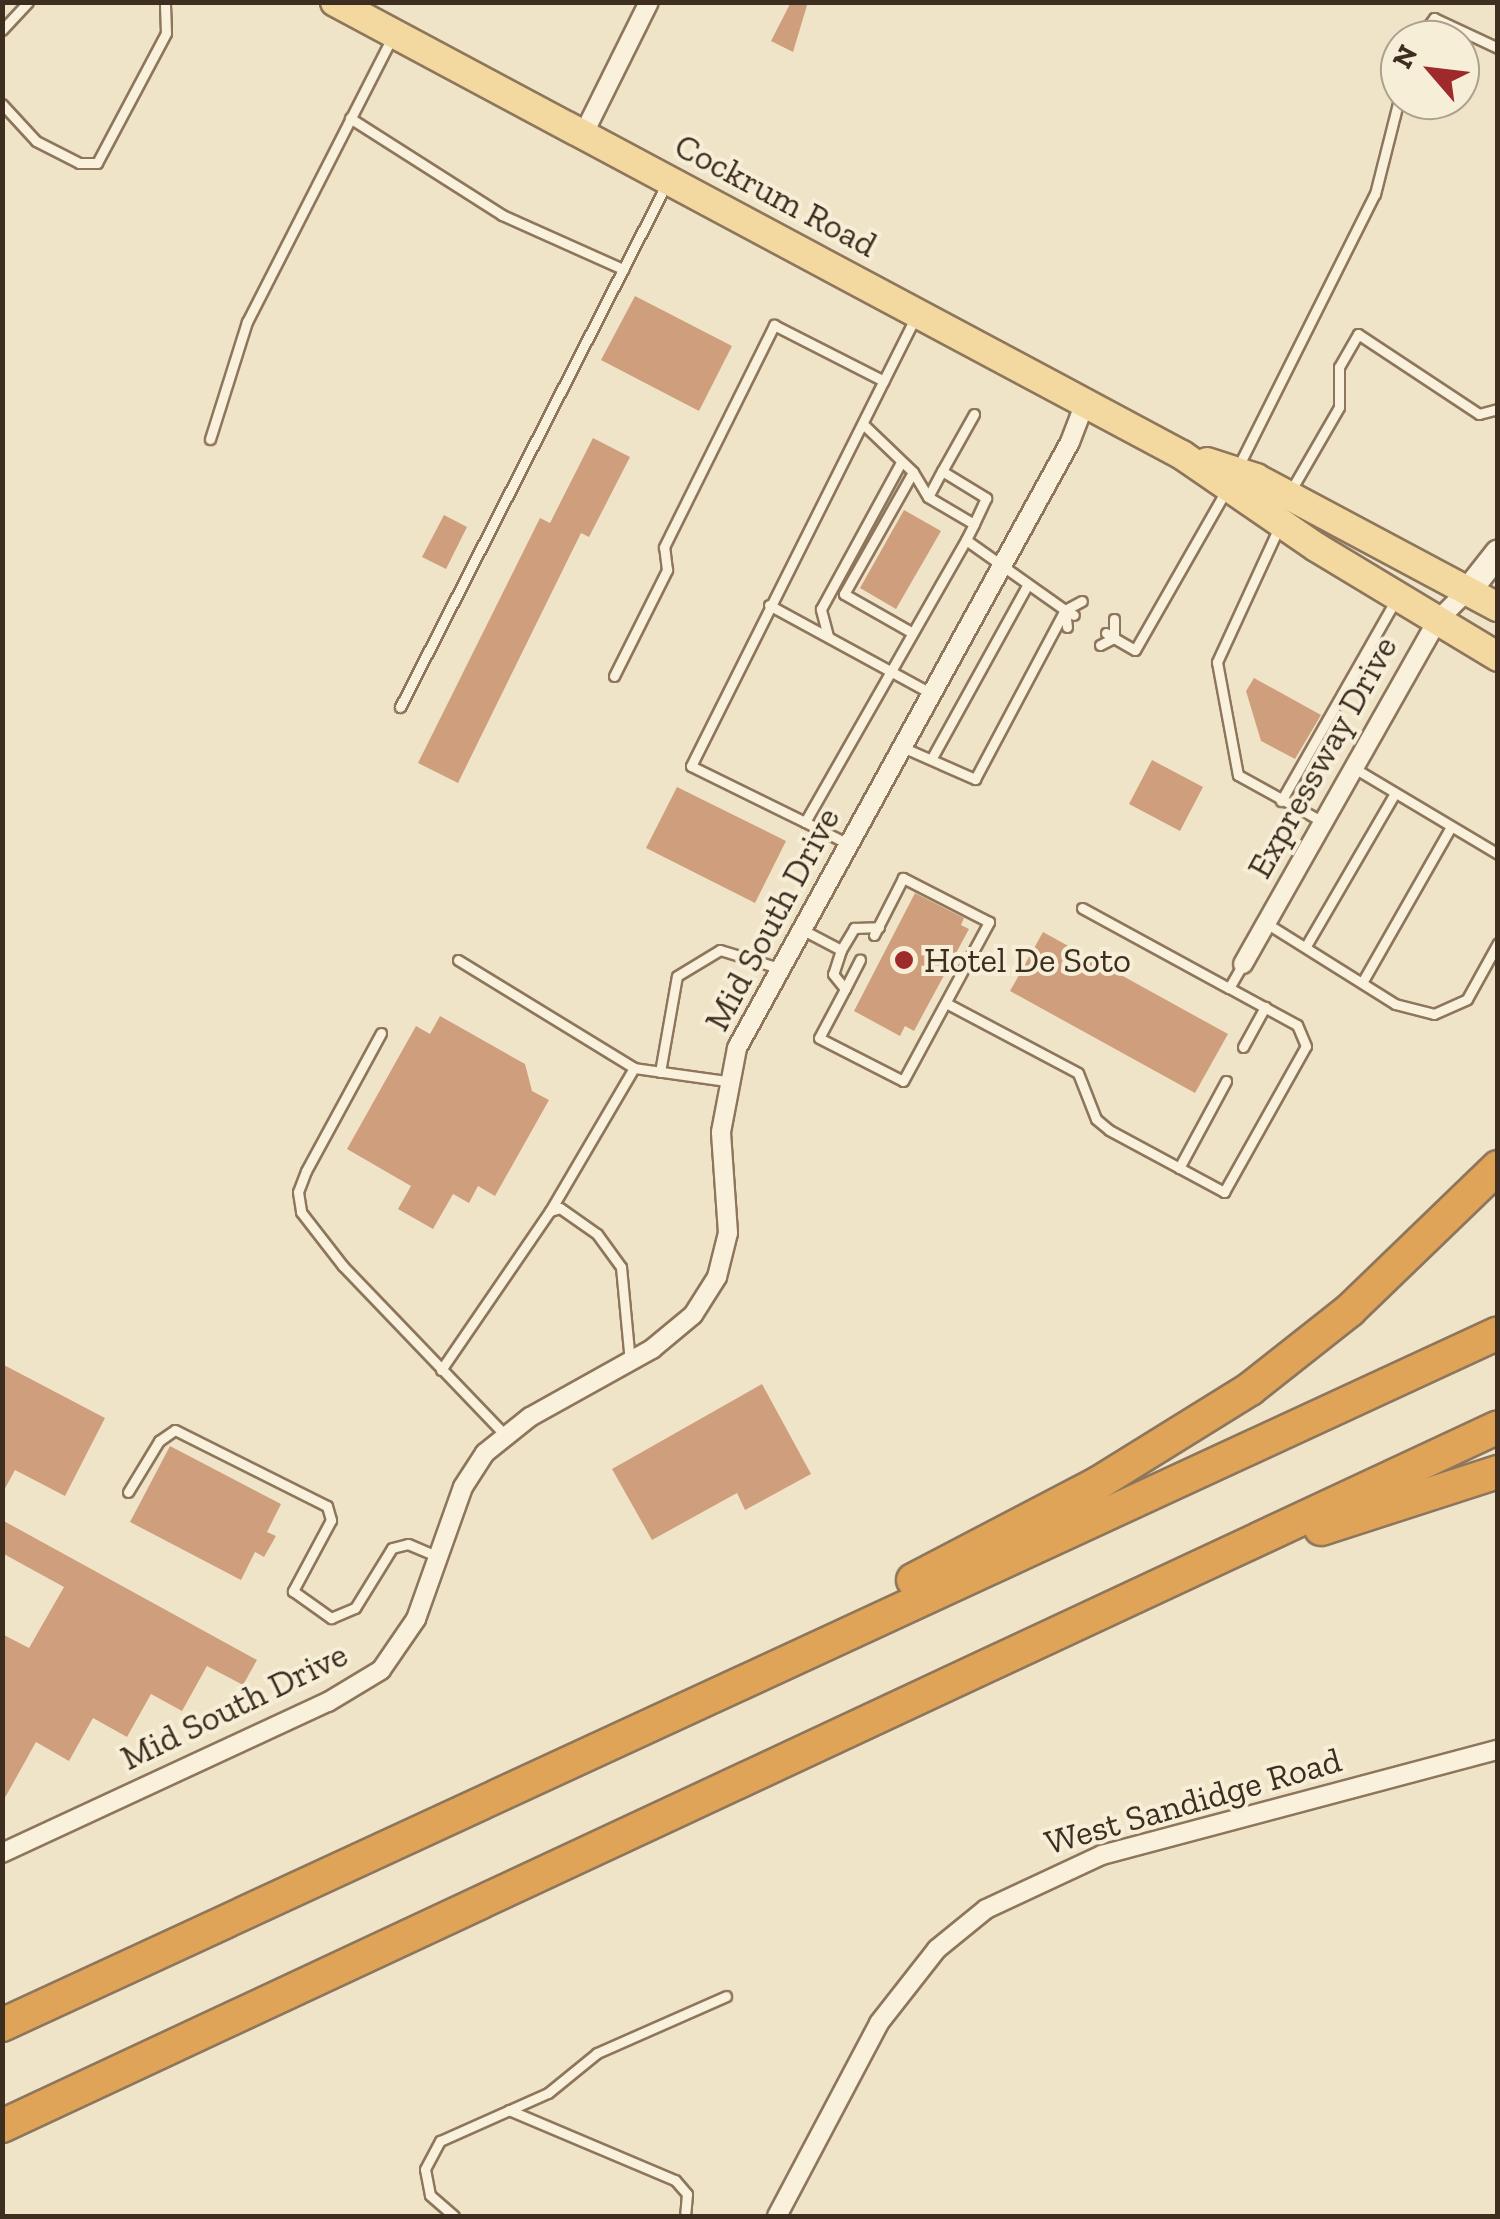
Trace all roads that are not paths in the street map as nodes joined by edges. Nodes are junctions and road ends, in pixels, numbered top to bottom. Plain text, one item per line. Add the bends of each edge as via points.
1 (28, 2) edge
2 (164, 2) edge
3 (334, 2) edge
4 (649, 2) edge
5 (2, 30) edge
6 (393, 34) junction
7 (2, 104) edge
8 (350, 118) junction
9 (1394, 120) edge
10 (584, 135) junction
11 (668, 180) junction
12 (623, 269) junction
13 (918, 314) junction
14 (884, 381) junction
15 (1084, 403) junction
16 (1498, 410) edge
17 (974, 414) dead end
18 (862, 424) junction
19 (210, 439) dead end
20 (901, 462) junction
21 (942, 471) junction
22 (914, 472) junction
23 (1232, 479) junction
24 (1288, 494) junction
25 (928, 497) junction
26 (1281, 523) junction
27 (974, 524) junction
28 (966, 540) junction
29 (1498, 552) edge
30 (1004, 562) junction
31 (1027, 586) junction
32 (1468, 590) junction
33 (1398, 597) junction
34 (1082, 601) dead end
35 (769, 605) junction
36 (1498, 607) edge
37 (1070, 612) junction
38 (1114, 619) dead end
39 (1436, 620) junction
40 (1067, 628) dead end
41 (911, 632) junction
42 (828, 636) junction
43 (1110, 636) junction
44 (1100, 645) dead end
45 (1498, 657) edge
46 (888, 670) junction
47 (614, 676) dead end
48 (932, 694) junction
49 (400, 707) dead end
50 (902, 747) junction
51 (933, 756) junction
52 (1354, 768) junction
53 (1395, 793) junction
54 (1281, 801) junction
55 (805, 822) junction
56 (1323, 822) junction
57 (1451, 827) junction
58 (848, 844) junction
59 (1498, 854) edge
60 (1082, 908) dead end
61 (1266, 924) junction
62 (800, 929) junction
63 (1498, 943) edge
64 (1306, 946) junction
65 (840, 950) junction
66 (458, 960) dead end
67 (860, 960) dead end
68 (1243, 964) joint
69 (779, 968) junction
70 (1363, 981) junction
71 (1229, 988) junction
72 (845, 989) junction
73 (946, 1003) junction
74 (1266, 1007) junction
75 (380, 1033) dead end
76 (1243, 1047) dead end
77 (634, 1068) junction
78 (660, 1072) junction
79 (1226, 1081) dead end
80 (727, 1082) junction
81 (1498, 1166) edge
82 (1180, 1168) junction
83 (550, 1210) junction
84 (1498, 1333) edge
85 (630, 1362) junction
86 (442, 1370) junction
87 (1498, 1427) edge
88 (505, 1436) junction
89 (1498, 1472) edge
90 (128, 1492) dead end
91 (441, 1559) junction
92 (1187, 1569) junction
93 (712, 1696) junction
94 (1498, 1750) edge
95 (2, 1853) edge
96 (726, 1996) dead end
97 (2, 2025) edge
98 (508, 2110) junction
99 (2, 2126) edge
100 (454, 2216) edge
101 (685, 2216) edge
102 (776, 2216) edge

1 - 5 lane
2 - 7 lane via 166,33 97,163 79,163 36,141
3 - 6 main road, Cockrum Road
4 - 10 street
6 - 8 lane
6 - 10 main road, Cockrum Road
8 - 12 lane via 502,215
8 - 19 lane via 247,322
9 - 23 lane via 1375,194
10 - 11 main road, Cockrum Road
11 - 12 lane
11 - 13 main road, Cockrum Road
12 - 49 lane
13 - 14 lane
13 - 15 main road, Cockrum Road
14 - 18 lane
14 - 47 lane via 774,325 664,546 667,570
15 - 23 main road, Cockrum Road
15 - 30 street, Mid South Drive
16 - 24 lane via 1478,414 1358,334 1339,367 1339,408
17 - 21 lane
18 - 20 lane
18 - 35 lane
20 - 22 lane
20 - 42 lane via 820,609
21 - 25 lane
21 - 27 lane via 986,498
22 - 25 lane
22 - 41 lane via 844,594
23 - 24 main road, Cockrum Road
23 - 26 main road, Cockrum Road
23 - 43 lane via 1135,650
24 - 26 lane
24 - 32 main road, Cockrum Road
25 - 27 lane
26 - 33 main road, Cockrum Road
26 - 54 lane via 1217,662 1238,775
27 - 28 lane
28 - 30 lane
28 - 41 lane
29 - 32 street
30 - 31 lane
30 - 48 street, Mid South Drive
31 - 37 lane
31 - 51 lane
32 - 36 main road, Cockrum Road
32 - 39 street, Expressway Drive
33 - 39 main road, Cockrum Road
33 - 54 lane
34 - 37 lane
35 - 42 lane
35 - 55 lane via 691,766
37 - 40 lane
37 - 51 lane via 976,779
38 - 43 lane
39 - 45 main road, Cockrum Road
39 - 52 street, Expressway Drive
41 - 46 lane
42 - 46 lane
43 - 44 lane
46 - 48 lane
46 - 55 lane
48 - 50 street, Mid South Drive
50 - 51 lane
50 - 58 street, Mid South Drive
52 - 53 lane
52 - 56 street, Expressway Drive
53 - 57 lane
53 - 64 lane
54 - 56 lane
55 - 58 lane
56 - 61 street, Expressway Drive
57 - 59 lane
57 - 70 lane
58 - 62 street, Mid South Drive
60 - 71 lane
61 - 64 lane
61 - 68 street, Expressway Drive
62 - 65 lane
62 - 69 street, Mid South Drive
63 - 70 lane via 1467,999 1434,1014 1395,1004
64 - 70 lane
65 - 72 lane via 833,974
65 - 73 lane via 854,928 876,931 903,878 990,922
66 - 77 lane
67 - 72 lane
68 - 71 lane
69 - 78 lane via 720,950 678,976
69 - 80 street, Mid South Drive
71 - 74 lane
72 - 73 lane via 819,1038 903,1080
73 - 82 lane via 1078,1073 1096,1119
74 - 76 lane
74 - 82 lane via 1305,1033 1299,1059 1224,1192
75 - 86 lane via 306,1171 298,1192 301,1212
77 - 78 lane
77 - 83 lane
78 - 80 lane
79 - 82 lane
80 - 85 street, Mid South Drive via 721,1132 728,1233 717,1276 694,1315
81 - 93 highway via 1350,1310 1190,1430 836,1620
83 - 85 lane via 560,1208 597,1234 622,1267
83 - 86 lane
84 - 93 highway
85 - 88 street, Mid South Drive
86 - 88 lane
87 - 92 highway
88 - 91 street, Mid South Drive via 470,1472
89 - 92 highway
90 - 91 lane via 159,1440 176,1430 326,1506 331,1520 292,1592 330,1618 355,1608 392,1548 408,1544
91 - 95 street, Mid South Drive via 408,1634 360,1684
92 - 99 highway
93 - 97 highway
94 - 102 street, West Sandidge Road via 1102,1855 986,1909 937,1949 879,2023
96 - 98 lane via 598,2053 548,2092
98 - 100 lane via 440,2141 425,2168 430,2196
98 - 101 lane via 675,2180 687,2194

